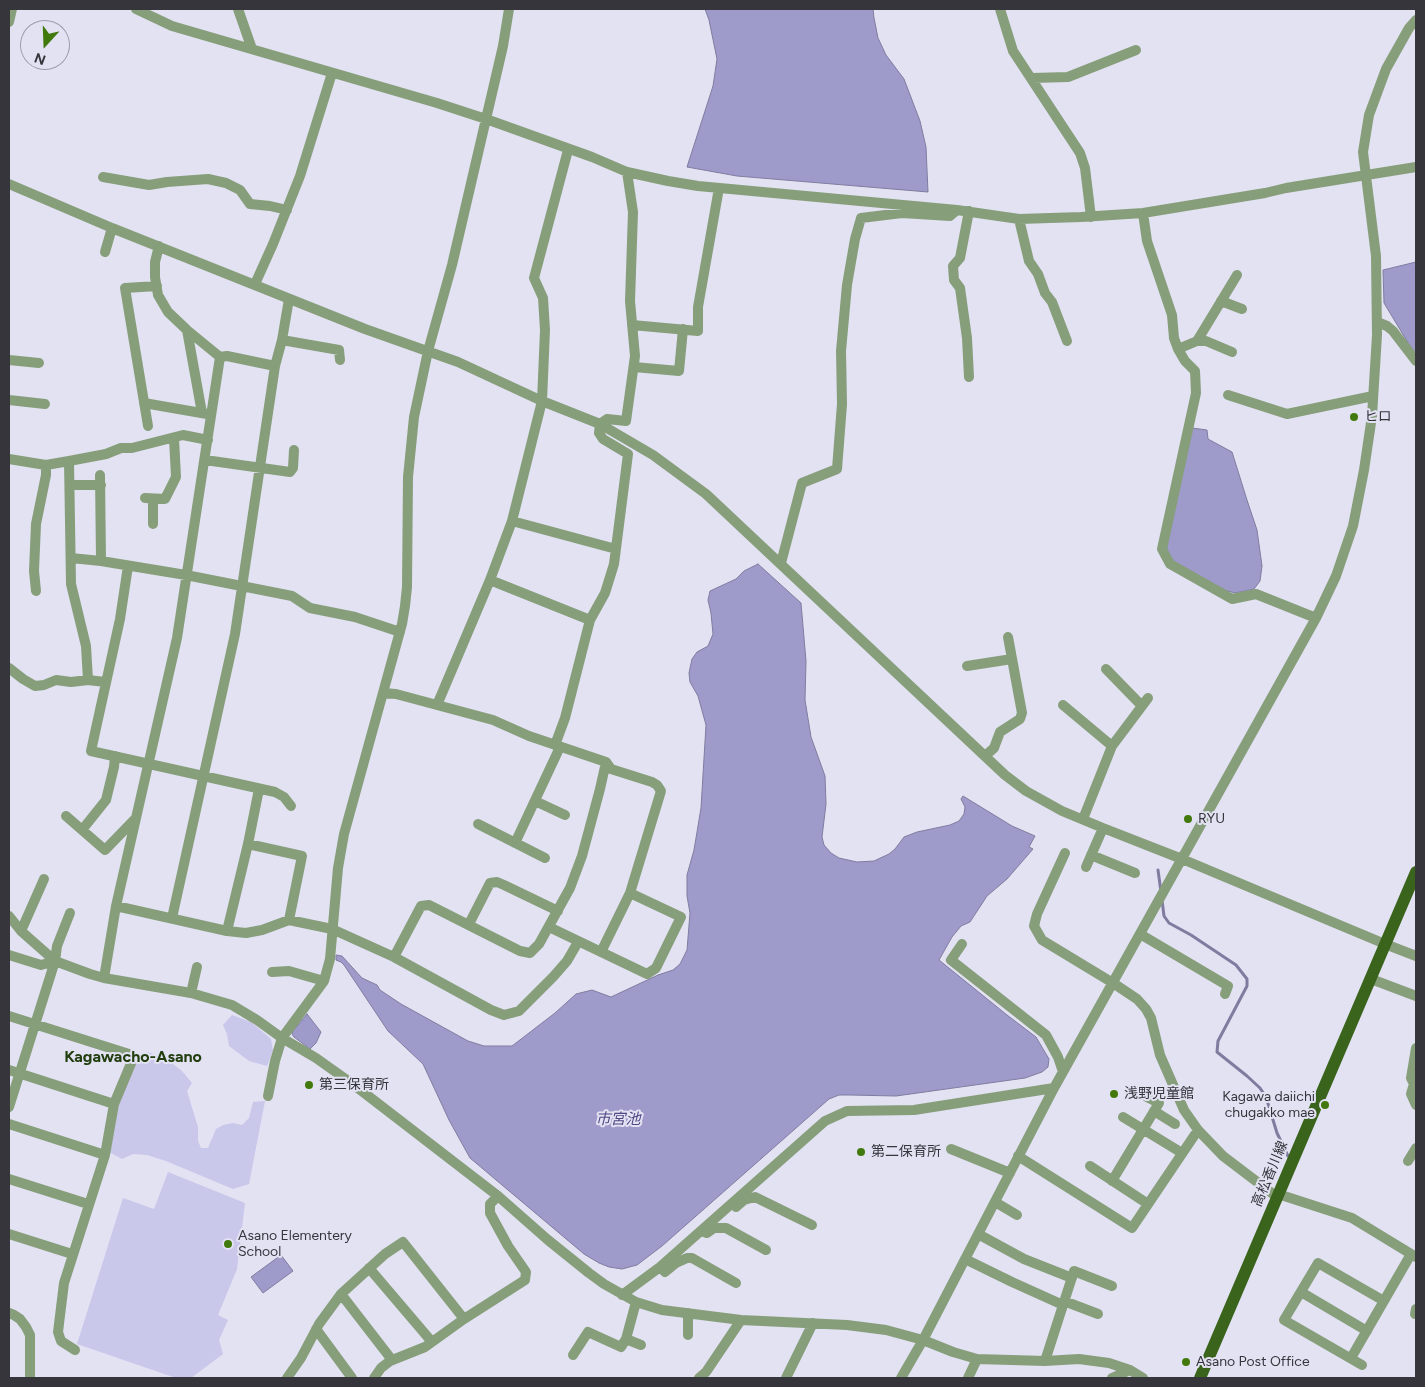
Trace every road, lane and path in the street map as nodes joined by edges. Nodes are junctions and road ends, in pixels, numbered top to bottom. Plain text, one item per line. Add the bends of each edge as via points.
1 (12, 9) edge
2 (136, 9) edge
3 (238, 9) edge
4 (509, 9) edge
5 (1001, 9) edge
6 (1416, 20) edge
7 (9, 22) edge
8 (252, 50) junction
9 (1136, 50) dead end
10 (332, 72) junction
11 (1032, 78) junction
12 (486, 119) junction
13 (568, 150) junction
14 (1416, 167) edge
15 (627, 172) junction
16 (1366, 175) junction
17 (103, 177) dead end
18 (9, 184) edge
19 (719, 188) junction
20 (287, 210) junction
21 (957, 210) junction
22 (969, 211) junction
23 (1142, 213) junction
24 (1091, 217) junction
25 (1019, 219) junction
26 (112, 228) junction
27 (159, 246) junction
28 (104, 252) dead end
29 (1237, 274) dead end
30 (255, 284) junction
31 (156, 286) junction
32 (289, 299) junction
33 (1221, 301) junction
34 (1242, 309) dead end
35 (1377, 322) junction
36 (632, 326) junction
37 (683, 329) junction
38 (187, 330) junction
39 (282, 340) junction
40 (1067, 341) dead end
41 (1197, 341) junction
42 (1178, 349) junction
43 (428, 351) junction
44 (1232, 352) dead end
45 (220, 357) junction
46 (9, 360) edge
47 (340, 360) dead end
48 (1416, 362) edge
49 (40, 363) dead end
50 (275, 366) junction
51 (634, 367) junction
52 (969, 377) dead end
53 (1228, 395) dead end
54 (1374, 396) junction
55 (9, 400) edge
56 (542, 401) junction
57 (144, 403) junction
58 (45, 404) dead end
59 (207, 414) junction
60 (600, 424) junction
61 (148, 426) dead end
62 (174, 438) junction
63 (208, 440) junction
64 (294, 450) dead end
65 (9, 459) edge
66 (205, 460) junction
67 (69, 462) junction
68 (46, 465) junction
69 (261, 469) junction
70 (70, 485) junction
71 (512, 521) junction
72 (152, 524) dead end
73 (616, 549) junction
74 (71, 558) junction
75 (101, 561) junction
76 (781, 563) junction
77 (128, 566) junction
78 (186, 575) junction
79 (490, 580) junction
80 (242, 586) junction
81 (36, 591) dead end
82 (1316, 618) junction
83 (590, 620) junction
84 (400, 632) junction
85 (1008, 637) dead end
86 (1012, 659) junction
87 (967, 666) dead end
88 (9, 668) edge
89 (1106, 669) dead end
90 (88, 680) junction
91 (105, 682) junction
92 (383, 693) junction
93 (437, 705) junction
94 (1063, 705) dead end
95 (557, 746) junction
96 (1112, 746) junction
97 (115, 756) junction
98 (985, 756) junction
99 (606, 762) junction
100 (148, 764) junction
101 (204, 777) junction
102 (259, 789) junction
103 (536, 801) junction
104 (291, 806) dead end
105 (565, 814) dead end
106 (66, 816) dead end
107 (136, 818) junction
108 (1083, 819) junction
109 (478, 824) dead end
110 (1103, 828) junction
111 (82, 830) junction
112 (515, 843) junction
113 (248, 844) junction
114 (1065, 853) dead end
115 (1091, 854) junction
116 (545, 858) dead end
117 (1182, 859) junction
118 (1086, 867) dead end
119 (1416, 872) edge
120 (1135, 873) dead end
121 (44, 879) dead end
122 (630, 893) junction
123 (116, 906) junction
124 (558, 911) junction
125 (70, 913) dead end
126 (9, 916) edge
127 (172, 918) junction
128 (289, 920) junction
129 (469, 924) junction
130 (549, 927) junction
131 (332, 929) junction
132 (21, 931) junction
133 (227, 931) junction
134 (1140, 934) junction
135 (578, 942) junction
136 (962, 944) dead end
137 (1385, 944) junction
138 (600, 952) junction
139 (9, 955) edge
140 (1416, 956) edge
141 (394, 957) junction
142 (56, 961) junction
143 (197, 967) dead end
144 (272, 972) dead end
145 (104, 978) junction
146 (1370, 979) junction
147 (324, 981) junction
148 (1113, 983) junction
149 (191, 993) junction
150 (1225, 994) dead end
151 (1416, 996) edge
152 (9, 1016) edge
153 (35, 1024) junction
154 (282, 1038) junction
155 (1416, 1048) edge
156 (9, 1070) edge
157 (1063, 1072) junction
158 (19, 1073) junction
159 (1415, 1085) edge
160 (1054, 1088) junction
161 (268, 1096) dead end
162 (1147, 1097) dead end
163 (114, 1104) junction
164 (1416, 1104) edge
165 (9, 1107) edge
166 (1154, 1111) junction
167 (1123, 1117) dead end
168 (9, 1124) edge
169 (1176, 1124) dead end
170 (1144, 1129) junction
171 (1198, 1130) junction
172 (1416, 1148) edge
173 (951, 1149) dead end
174 (1182, 1153) junction
175 (105, 1155) junction
176 (1018, 1156) junction
177 (1408, 1161) dead end
178 (1090, 1166) dead end
179 (1010, 1173) junction
180 (9, 1179) edge
181 (1112, 1181) junction
182 (498, 1196) junction
183 (1278, 1196) junction
184 (995, 1202) junction
185 (88, 1204) junction
186 (731, 1204) junction
187 (1148, 1204) junction
188 (1017, 1215) dead end
189 (812, 1225) dead end
190 (701, 1230) junction
191 (9, 1234) edge
192 (978, 1234) junction
193 (766, 1250) dead end
194 (72, 1254) junction
195 (1414, 1256) edge
196 (965, 1259) junction
197 (660, 1267) junction
198 (369, 1268) junction
199 (1072, 1278) junction
200 (736, 1283) dead end
201 (1112, 1286) dead end
202 (1301, 1292) junction
203 (341, 1294) junction
204 (622, 1295) junction
205 (1384, 1301) junction
206 (636, 1302) junction
207 (1063, 1303) junction
208 (9, 1313) edge
209 (688, 1313) junction
210 (1098, 1314) dead end
211 (464, 1319) junction
212 (741, 1320) junction
213 (813, 1323) junction
214 (316, 1329) junction
215 (1367, 1331) junction
216 (688, 1335) dead end
217 (626, 1338) junction
218 (923, 1340) junction
219 (432, 1342) junction
220 (641, 1345) dead end
221 (75, 1350) dead end
222 (572, 1355) dead end
223 (1351, 1358) junction
224 (977, 1359) junction
225 (392, 1360) junction
226 (1045, 1361) junction
227 (1362, 1364) dead end
228 (1130, 1370) junction
229 (290, 1377) edge
230 (30, 1378) edge
231 (352, 1378) edge
232 (374, 1378) edge
233 (699, 1378) edge
234 (786, 1378) edge
235 (901, 1378) edge
236 (968, 1378) edge
237 (1112, 1378) edge
238 (1143, 1378) edge
239 (1200, 1378) edge

1 - 7 street
2 - 8 street via 172,26
3 - 8 street
4 - 12 street
5 - 11 street via 1013,51
6 - 16 street via 1386,69 1369,115 1363,152
8 - 10 street
9 - 11 street via 1068,77
10 - 12 street
10 - 20 street
11 - 24 street via 1080,153
12 - 13 street
12 - 43 street
13 - 15 street
13 - 56 street via 534,278 543,298
14 - 16 street
15 - 19 street via 668,182
15 - 36 street via 633,212
16 - 23 street
16 - 35 street via 1376,256
17 - 20 street via 149,185 208,178 240,190 250,204
18 - 26 street
19 - 21 street
19 - 37 street via 698,307 698,331
20 - 30 street
21 - 22 street
21 - 76 street via 950,216 902,213 861,218 847,285 837,469 802,483
22 - 25 street
22 - 52 street via 960,258 953,266 954,280 960,288
23 - 24 street
23 - 42 street via 1147,241 1172,315
24 - 25 street
25 - 40 street via 1029,261 1052,302
26 - 27 street
26 - 28 street
27 - 30 street
27 - 31 street
29 - 33 street
30 - 32 street
31 - 38 street via 168,312
31 - 57 street via 125,288
32 - 39 street
32 - 43 street
33 - 34 street
33 - 41 street
35 - 48 street via 1393,331
35 - 54 street
36 - 37 street
36 - 51 street
37 - 51 street via 679,371
38 - 45 street
38 - 59 street
39 - 47 street via 340,350
39 - 50 street
41 - 42 street
41 - 44 street via 1206,341
42 - 82 street via 1195,371 1196,393 1162,549 1170,564 1232,599 1256,594
43 - 56 street
43 - 84 street via 410,449 407,587
45 - 50 street
45 - 59 street
46 - 49 street
50 - 69 street
51 - 60 street via 626,421 607,419
53 - 54 street via 1287,414
54 - 82 street via 1353,526 1336,576
55 - 58 street
56 - 60 street
56 - 71 street
57 - 59 street
57 - 61 street
59 - 63 street
60 - 73 street via 599,433 603,439 628,454
60 - 76 street via 688,479
62 - 63 street via 183,435
62 - 67 street
62 - 72 street via 176,477 165,499 149,498
63 - 66 street
64 - 69 street via 290,472
65 - 68 street
66 - 69 street
66 - 78 street
67 - 68 street
67 - 70 street
68 - 81 street via 36,524
69 - 80 street
70 - 74 street
70 - 75 street via 100,480
71 - 73 street
71 - 79 street
73 - 83 street via 605,593
74 - 75 street
74 - 90 street via 72,584 86,646
75 - 77 street
76 - 98 street
77 - 78 street
77 - 91 street
78 - 80 street
78 - 100 street via 176,638
79 - 83 street
79 - 93 street
80 - 84 street via 292,596 310,608 355,616
80 - 101 street via 235,634
82 - 117 street
83 - 95 street
84 - 92 street
85 - 86 street
86 - 87 street
86 - 98 street via 1022,714 1020,719 1000,732 994,748
88 - 90 street via 35,686 56,680
89 - 96 street via 1145,702
90 - 91 street
91 - 97 street via 91,751
92 - 93 street
92 - 131 street via 344,834
93 - 95 street via 493,720
94 - 96 street
95 - 99 street
95 - 103 street
96 - 108 street
97 - 100 street
97 - 111 street via 106,800
98 - 108 street via 1026,791
99 - 122 street via 611,769 652,782 661,790
99 - 124 street via 582,856
100 - 101 street
100 - 107 street
101 - 102 street
101 - 127 street
102 - 104 street via 275,792
102 - 113 street
103 - 105 street
103 - 112 street
106 - 111 street
107 - 111 street via 105,850
107 - 123 street
108 - 110 street
109 - 112 street
110 - 115 street
110 - 117 street
112 - 116 street
113 - 128 street via 302,856
113 - 133 street
114 - 148 street via 1034,926 1042,940
115 - 118 street
115 - 120 street
117 - 134 street
117 - 137 street
119 - 137 main road, 高松香川線
121 - 132 street
122 - 138 street
122 - 138 street via 681,917 656,968 647,974
123 - 127 street
123 - 145 street
124 - 129 street via 497,882 490,883
124 - 130 street
125 - 142 street via 56,946
126 - 132 street
127 - 133 street
128 - 131 street
128 - 133 street via 246,933
129 - 130 street via 530,953
129 - 141 street via 429,905 421,906
130 - 135 street
131 - 141 street
131 - 147 street via 330,959
132 - 142 street
134 - 148 street
134 - 150 street via 1228,986
135 - 138 street
135 - 141 street via 567,961 519,1011 504,1015
136 - 157 street via 951,960 1046,1035
137 - 140 street
137 - 146 main road, 高松香川線
139 - 142 street via 41,966
142 - 145 street
142 - 153 street
143 - 149 street
144 - 147 street via 289,971
145 - 149 street
146 - 151 street
146 - 183 main road, 高松香川線
147 - 154 street
148 - 157 street
148 - 171 street via 1146,1009 1160,1055 1184,1110
149 - 154 street via 232,1005
152 - 153 street
153 - 158 street
153 - 163 street via 129,1054 132,1061
154 - 161 street
154 - 182 street via 354,1085
155 - 159 street via 1411,1078
156 - 158 street
157 - 160 street
158 - 163 street
158 - 165 street
159 - 164 street via 1411,1094
160 - 176 street
160 - 186 street via 914,1110 847,1111 825,1121
162 - 166 street via 1159,1103
163 - 175 street
166 - 169 street
166 - 170 street
167 - 170 street
168 - 175 street
170 - 174 street
170 - 181 street
171 - 174 street
171 - 183 street via 1223,1156
172 - 177 street
173 - 179 street
174 - 187 street
175 - 185 street
176 - 179 street
176 - 187 street via 1132,1228
178 - 181 street
179 - 184 street
180 - 185 street
181 - 187 street
182 - 204 street via 548,1240
182 - 211 street via 490,1204 490,1213 527,1276 523,1283
183 - 195 street via 1352,1218
183 - 239 main road, 高松香川線
184 - 188 street
184 - 192 street
185 - 194 street
186 - 189 street via 736,1207 755,1197
186 - 190 street
190 - 193 street via 707,1233 714,1228 726,1228
190 - 197 street
191 - 194 street
192 - 196 street
192 - 199 street
194 - 221 street via 64,1283 58,1332 61,1341
195 - 205 street
196 - 207 street
196 - 218 street
197 - 200 street via 665,1272 692,1258
197 - 204 street
198 - 203 street
198 - 211 street via 403,1242
198 - 219 street
199 - 201 street via 1074,1271
199 - 207 street
202 - 205 street via 1318,1264
202 - 215 street
202 - 223 street via 1284,1320
203 - 214 street
203 - 225 street
204 - 206 street
205 - 215 street
206 - 209 street
206 - 217 street
207 - 210 street
207 - 226 street
208 - 230 street via 20,1319 30,1335
209 - 212 street
209 - 216 street
211 - 219 street
212 - 213 street
212 - 233 street
213 - 218 street via 886,1330
213 - 234 street
214 - 229 street
214 - 231 street
215 - 223 street
217 - 220 street
217 - 222 street via 621,1347 588,1332
218 - 224 street
218 - 235 street
219 - 225 street
223 - 227 street
224 - 226 street
224 - 236 street
225 - 232 street
226 - 228 street via 1079,1359
228 - 237 street
228 - 238 street

